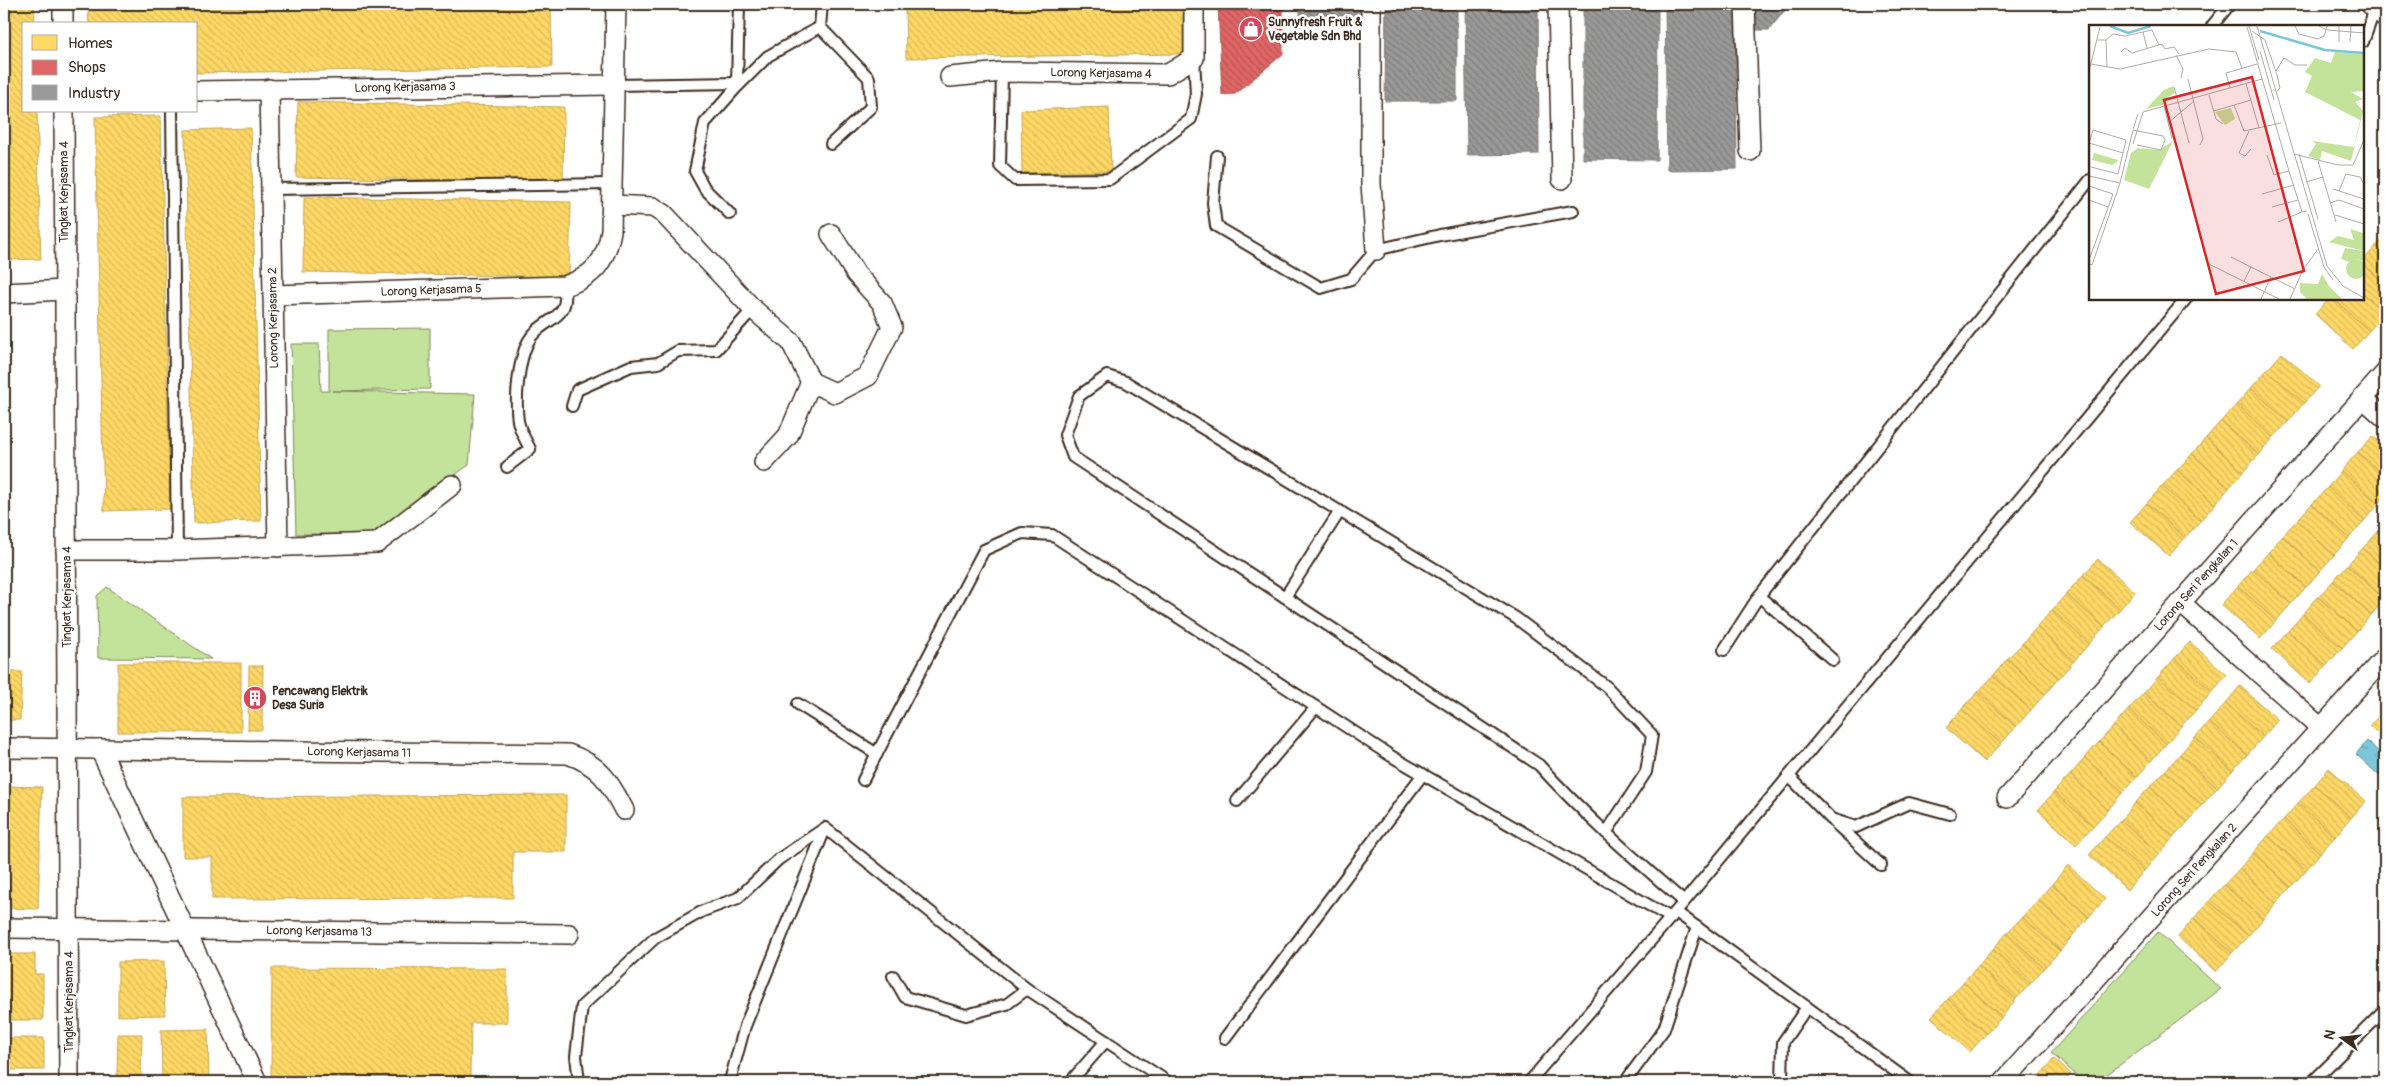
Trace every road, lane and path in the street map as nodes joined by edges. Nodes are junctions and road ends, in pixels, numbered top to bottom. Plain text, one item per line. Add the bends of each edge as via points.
1 (63, 4) edge
2 (616, 4) edge
3 (739, 4) edge
4 (822, 4) edge
5 (1194, 4) edge
6 (1370, 4) edge
7 (1558, 4) edge
8 (1746, 4) edge
9 (2230, 4) edge
10 (2377, 10) edge
11 (64, 22) edge
12 (2213, 25) edge
13 (820, 27) junction
14 (2364, 40) edge
15 (1194, 58) junction
16 (1002, 72) junction
17 (950, 77) dead end
18 (614, 85) junction
19 (269, 89) junction
20 (198, 91) edge
21 (64, 112) edge
22 (172, 112) edge
23 (831, 144) dead end
24 (1750, 151) dead end
25 (1217, 156) dead end
26 (1562, 179) dead end
27 (2089, 181) edge
28 (611, 184) junction
29 (271, 189) junction
30 (612, 205) junction
31 (1573, 211) dead end
32 (730, 214) dead end
33 (831, 234) dead end
34 (1376, 250) junction
35 (564, 286) junction
36 (65, 290) junction
37 (4, 293) edge
38 (273, 294) junction
39 (2185, 300) edge
40 (753, 309) junction
41 (2385, 373) edge
42 (811, 382) junction
43 (2363, 398) junction
44 (572, 406) dead end
45 (2385, 418) edge
46 (764, 462) dead end
47 (508, 467) dead end
48 (452, 485) dead end
49 (1340, 512) junction
50 (278, 548) junction
51 (66, 550) junction
52 (177, 550) junction
53 (1760, 596) junction
54 (1285, 597) junction
55 (2181, 602) junction
56 (1724, 650) dead end
57 (2385, 657) edge
58 (1833, 660) dead end
59 (798, 704) dead end
60 (1316, 707) junction
61 (2321, 728) junction
62 (4, 748) edge
63 (67, 749) junction
64 (100, 749) junction
65 (877, 754) junction
66 (1422, 774) junction
67 (1789, 776) junction
68 (863, 780) dead end
69 (2007, 798) dead end
70 (1238, 801) dead end
71 (624, 810) dead end
72 (1950, 814) dead end
73 (1831, 819) junction
74 (825, 828) junction
75 (1606, 833) junction
76 (1881, 865) dead end
77 (1684, 902) junction
78 (1673, 915) junction
79 (4, 928) edge
80 (1697, 928) junction
81 (68, 929) junction
82 (187, 930) junction
83 (569, 934) dead end
84 (893, 976) dead end
85 (1027, 989) junction
86 (1807, 1007) junction
87 (2385, 1010) edge
88 (1225, 1038) dead end
89 (1106, 1041) junction
90 (1906, 1080) edge
91 (69, 1082) edge
92 (257, 1082) edge
93 (579, 1082) edge
94 (733, 1082) edge
95 (1070, 1082) edge
96 (1168, 1082) edge
97 (1529, 1082) edge
98 (1625, 1082) edge
99 (1782, 1082) edge
100 (2003, 1082) edge
101 (2312, 1082) edge

1 - 11 street
2 - 18 street
3 - 18 lane via 737,83
4 - 13 lane
5 - 15 street
6 - 34 street via 1371,184
7 - 26 street
8 - 24 street
9 - 12 lane
10 - 14 lane
13 - 23 lane via 869,78 871,107
13 - 32 lane via 768,56 704,123 695,171 705,189
15 - 16 street, Lorong Kerjasama 4 via 1168,74
15 - 16 lane via 1196,94 1191,119 1110,179 1015,180 1000,166
16 - 17 street, Lorong Kerjasama 4
18 - 19 street, Lorong Kerjasama 3
18 - 28 street
19 - 20 street, Lorong Kerjasama 3
19 - 29 street, Lorong Kerjasama 2
21 - 36 street, Tingkat Kerjasama 4
22 - 52 lane
25 - 34 lane via 1213,202 1216,226 1321,288 1351,279
27 - 53 lane
28 - 29 lane
28 - 30 street
29 - 38 street, Lorong Kerjasama 2
30 - 35 street, Lorong Kerjasama 5 via 608,249 600,264 587,276
30 - 40 street via 653,207 664,214
31 - 34 lane
33 - 42 street via 856,274 882,303 892,327 868,376 835,393
35 - 38 street, Lorong Kerjasama 5
35 - 47 lane via 566,296 558,316 534,333 528,342 517,392 518,423 530,449
36 - 37 street
36 - 51 street, Tingkat Kerjasama 4
38 - 50 street, Lorong Kerjasama 2
39 - 67 lane
40 - 42 street via 791,342
40 - 44 lane via 716,350 678,351 658,363 630,366 577,390
41 - 43 street, Lorong Seri Pengkalan 1
42 - 46 street via 788,436
43 - 45 street
43 - 55 street, Lorong Seri Pengkalan 1
48 - 50 street via 377,543
49 - 54 lane
49 - 54 lane via 1126,382 1107,376 1079,396 1065,436 1073,457
49 - 75 lane via 1516,618 1607,686 1652,735 1646,772
50 - 52 street
51 - 52 street
51 - 63 street, Tingkat Kerjasama 4
53 - 56 lane
53 - 58 lane
54 - 75 lane via 1539,766
55 - 61 street
55 - 69 street, Lorong Seri Pengkalan 1
57 - 61 street, Lorong Seri Pengkalan 2
59 - 65 lane
60 - 65 lane via 1052,534 1022,533 984,550
60 - 66 lane
60 - 70 lane
61 - 100 street, Lorong Seri Pengkalan 2
62 - 63 street, Lorong Kerjasama 11
63 - 64 street, Lorong Kerjasama 11
63 - 81 street, Tingkat Kerjasama 4
64 - 71 street, Lorong Kerjasama 11 via 568,754 598,770 610,782
64 - 82 street
65 - 68 lane
66 - 78 lane
66 - 88 lane
67 - 73 lane
67 - 77 lane
72 - 73 lane via 1909,803 1856,827
73 - 76 lane
74 - 85 lane
74 - 93 lane via 779,859 738,898 703,911 655,938 582,1006 576,1056
74 - 94 lane via 745,1026 731,1077
75 - 77 lane
77 - 78 lane
78 - 80 lane
78 - 97 lane
79 - 81 street, Lorong Kerjasama 13
80 - 86 lane
80 - 98 lane via 1664,1029
81 - 82 street, Lorong Kerjasama 13
81 - 91 street, Tingkat Kerjasama 4
82 - 83 street, Lorong Kerjasama 13
82 - 92 street
84 - 85 lane via 905,997 966,1015 1007,1004
85 - 89 lane
86 - 90 lane
86 - 99 lane via 1783,1042
87 - 101 lane
89 - 95 lane
89 - 96 lane

